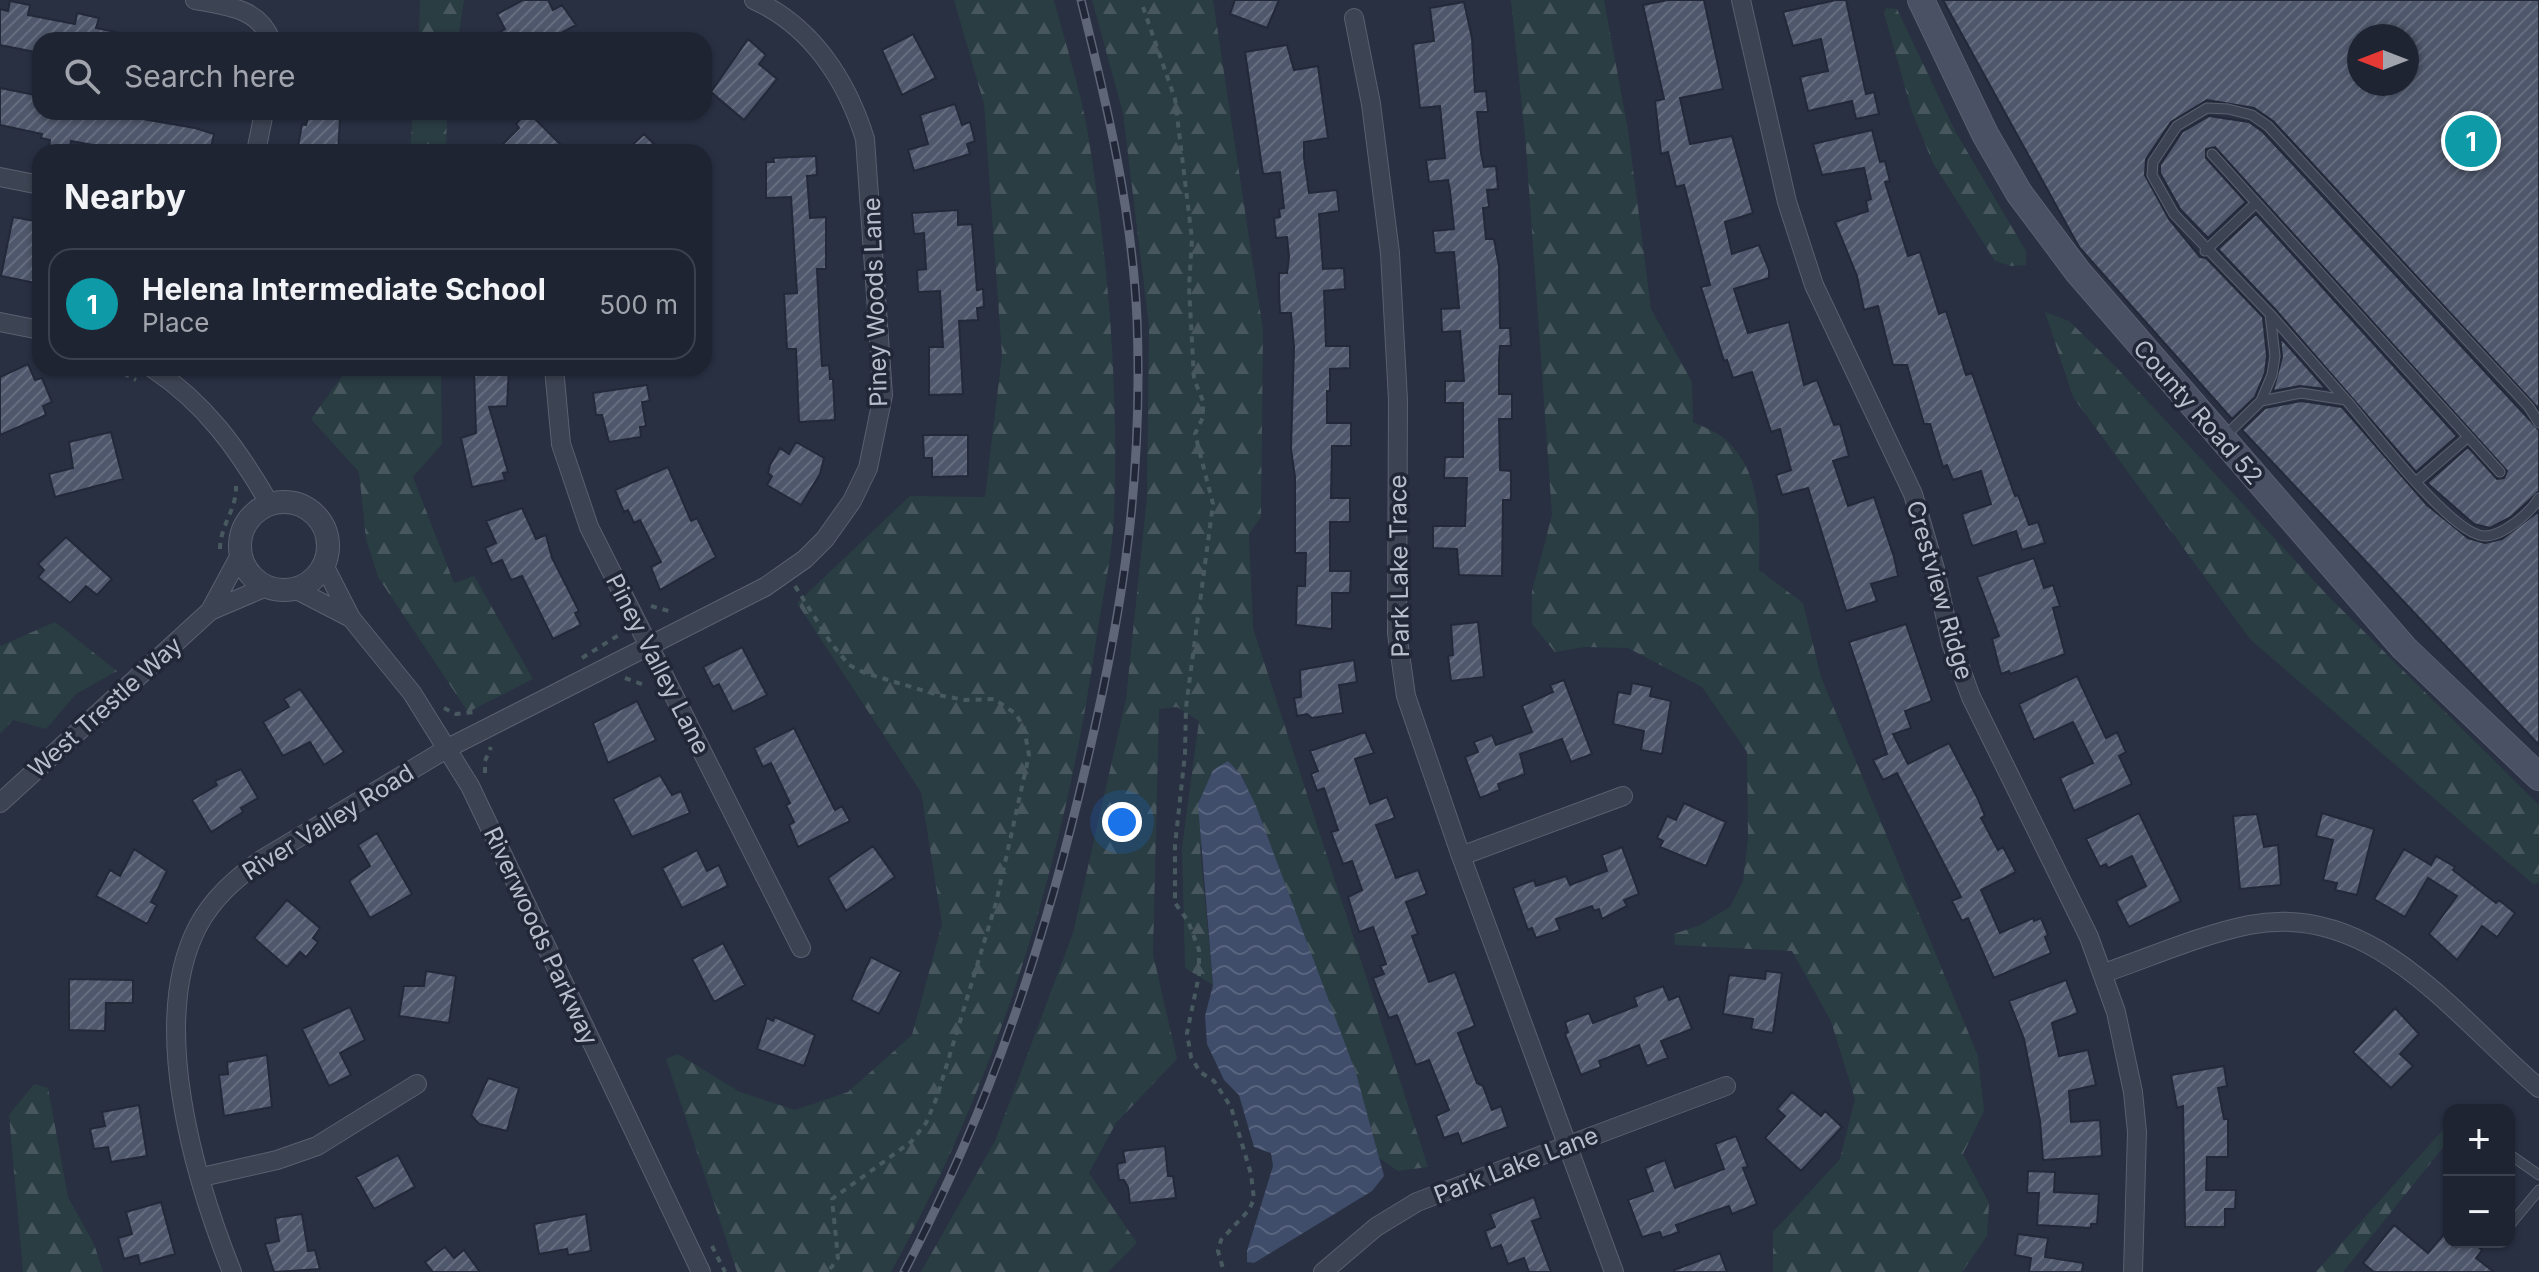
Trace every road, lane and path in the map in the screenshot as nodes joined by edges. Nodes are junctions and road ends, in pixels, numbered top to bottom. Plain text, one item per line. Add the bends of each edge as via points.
1 (195, 0) edge
2 (754, 0) edge
3 (1741, 0) edge
4 (1921, 0) edge
5 (1143, 7) dead end
6 (1354, 18) dead end
7 (266, 32) edge
8 (262, 120) edge
9 (258, 144) edge
10 (2212, 154) dead end
11 (0, 177) edge
12 (32, 183) edge
13 (2256, 203) junction
14 (2205, 251) junction
15 (2270, 314) junction
16 (0, 322) edge
17 (32, 328) edge
18 (164, 376) edge
19 (555, 376) edge
20 (2346, 400) junction
21 (2261, 401) junction
22 (2539, 423) edge
23 (2468, 437) junction
24 (2222, 438) junction
25 (2500, 472) dead end
26 (2417, 481) junction
27 (2539, 498) edge
28 (269, 503) junction
29 (240, 555) junction
30 (324, 565) junction
31 (787, 573) junction
32 (266, 587) junction
33 (295, 589) junction
34 (644, 600) dead end
35 (210, 611) junction
36 (676, 612) dead end
37 (351, 618) junction
38 (653, 652) junction
39 (623, 677) dead end
40 (492, 745) dead end
41 (448, 748) junction
42 (485, 775) dead end
43 (2539, 777) edge
44 (1623, 796) dead end
45 (0, 803) edge
46 (1461, 856) junction
47 (801, 948) dead end
48 (2104, 973) junction
49 (417, 1084) dead end
50 (1726, 1086) dead end
51 (2539, 1088) edge
52 (1567, 1145) junction
53 (2515, 1158) edge
54 (2539, 1175) edge
55 (202, 1177) junction
56 (2539, 1190) edge
57 (2515, 1219) edge
58 (706, 1234) dead end
59 (232, 1272) edge
60 (701, 1272) edge
61 (725, 1272) edge
62 (828, 1272) edge
63 (1224, 1272) edge
64 (1323, 1272) edge
65 (1614, 1272) edge
66 (2133, 1272) edge

1 - 7 street via 248,13
2 - 31 street, Piney Woods Lane via 815,46 856,111 869,171 882,351 883,395 868,468 841,519
3 - 48 street, Crestview Ridge via 1787,202 1814,285 1913,494 1951,643 1971,697
4 - 24 main road, County Road 52 via 2019,193 2078,272
5 - 63 path via 1175,99 1192,239 1194,379 1203,401 1195,434 1213,504 1186,707 1175,903 1199,950 1187,1033 1191,1057 1231,1107 1251,1174 1254,1199 1221,1240 1218,1251
6 - 46 street, Park Lake Trace via 1390,253 1398,400 1396,599 1401,668 1414,724
8 - 9 street
10 - 13 lane
11 - 12 street
13 - 14 lane
13 - 23 lane
14 - 15 lane
14 - 22 lane via 2160,196 2153,162 2177,126 2193,114 2207,108 2252,115 2268,126
15 - 20 lane
15 - 21 lane via 2275,356
16 - 17 street
18 - 28 street via 223,430
19 - 38 street, Piney Valley Lane via 570,480
20 - 21 lane via 2301,393
20 - 26 lane
21 - 24 lane
23 - 25 lane
23 - 26 lane
24 - 43 main road, County Road 52 via 2404,648
26 - 27 lane via 2458,525 2486,536 2505,529
28 - 29 street via 245,523
28 - 30 street via 295,503 317,516 326,531
29 - 32 street via 254,579
29 - 35 street, West Trestle Way
30 - 33 street
30 - 37 street, Riverwoods Parkway
31 - 38 street, Piney Woods Lane
31 - 62 path via 849,665 938,695 994,699 1016,714 1029,745 996,903 937,1097 911,1142 832,1199 838,1258
32 - 33 street
32 - 35 street, West Trestle Way
33 - 37 street, Riverwoods Parkway
34 - 36 path via 661,611
35 - 45 street, West Trestle Way
37 - 41 street, Riverwoods Parkway via 412,693
38 - 39 path
38 - 41 street, Piney Woods Lane
38 - 47 street, Piney Valley Lane
40 - 42 path
41 - 55 street, River Valley Road via 261,860 225,890 198,926 180,975 175,1020
41 - 60 street, Riverwoods Parkway
44 - 46 street
46 - 52 street, Park Lake Trace
48 - 51 street via 2251,924 2294,922 2336,929 2371,943 2402,964
48 - 66 street, Crestview Ridge via 2133,1092
49 - 55 street via 317,1146
50 - 52 street, Park Lake Lane
52 - 64 street, Park Lake Lane via 1417,1202 1376,1227
52 - 65 street, Park Lake Trace
53 - 54 lane
55 - 59 street, River Valley Road
56 - 57 lane
58 - 61 path

